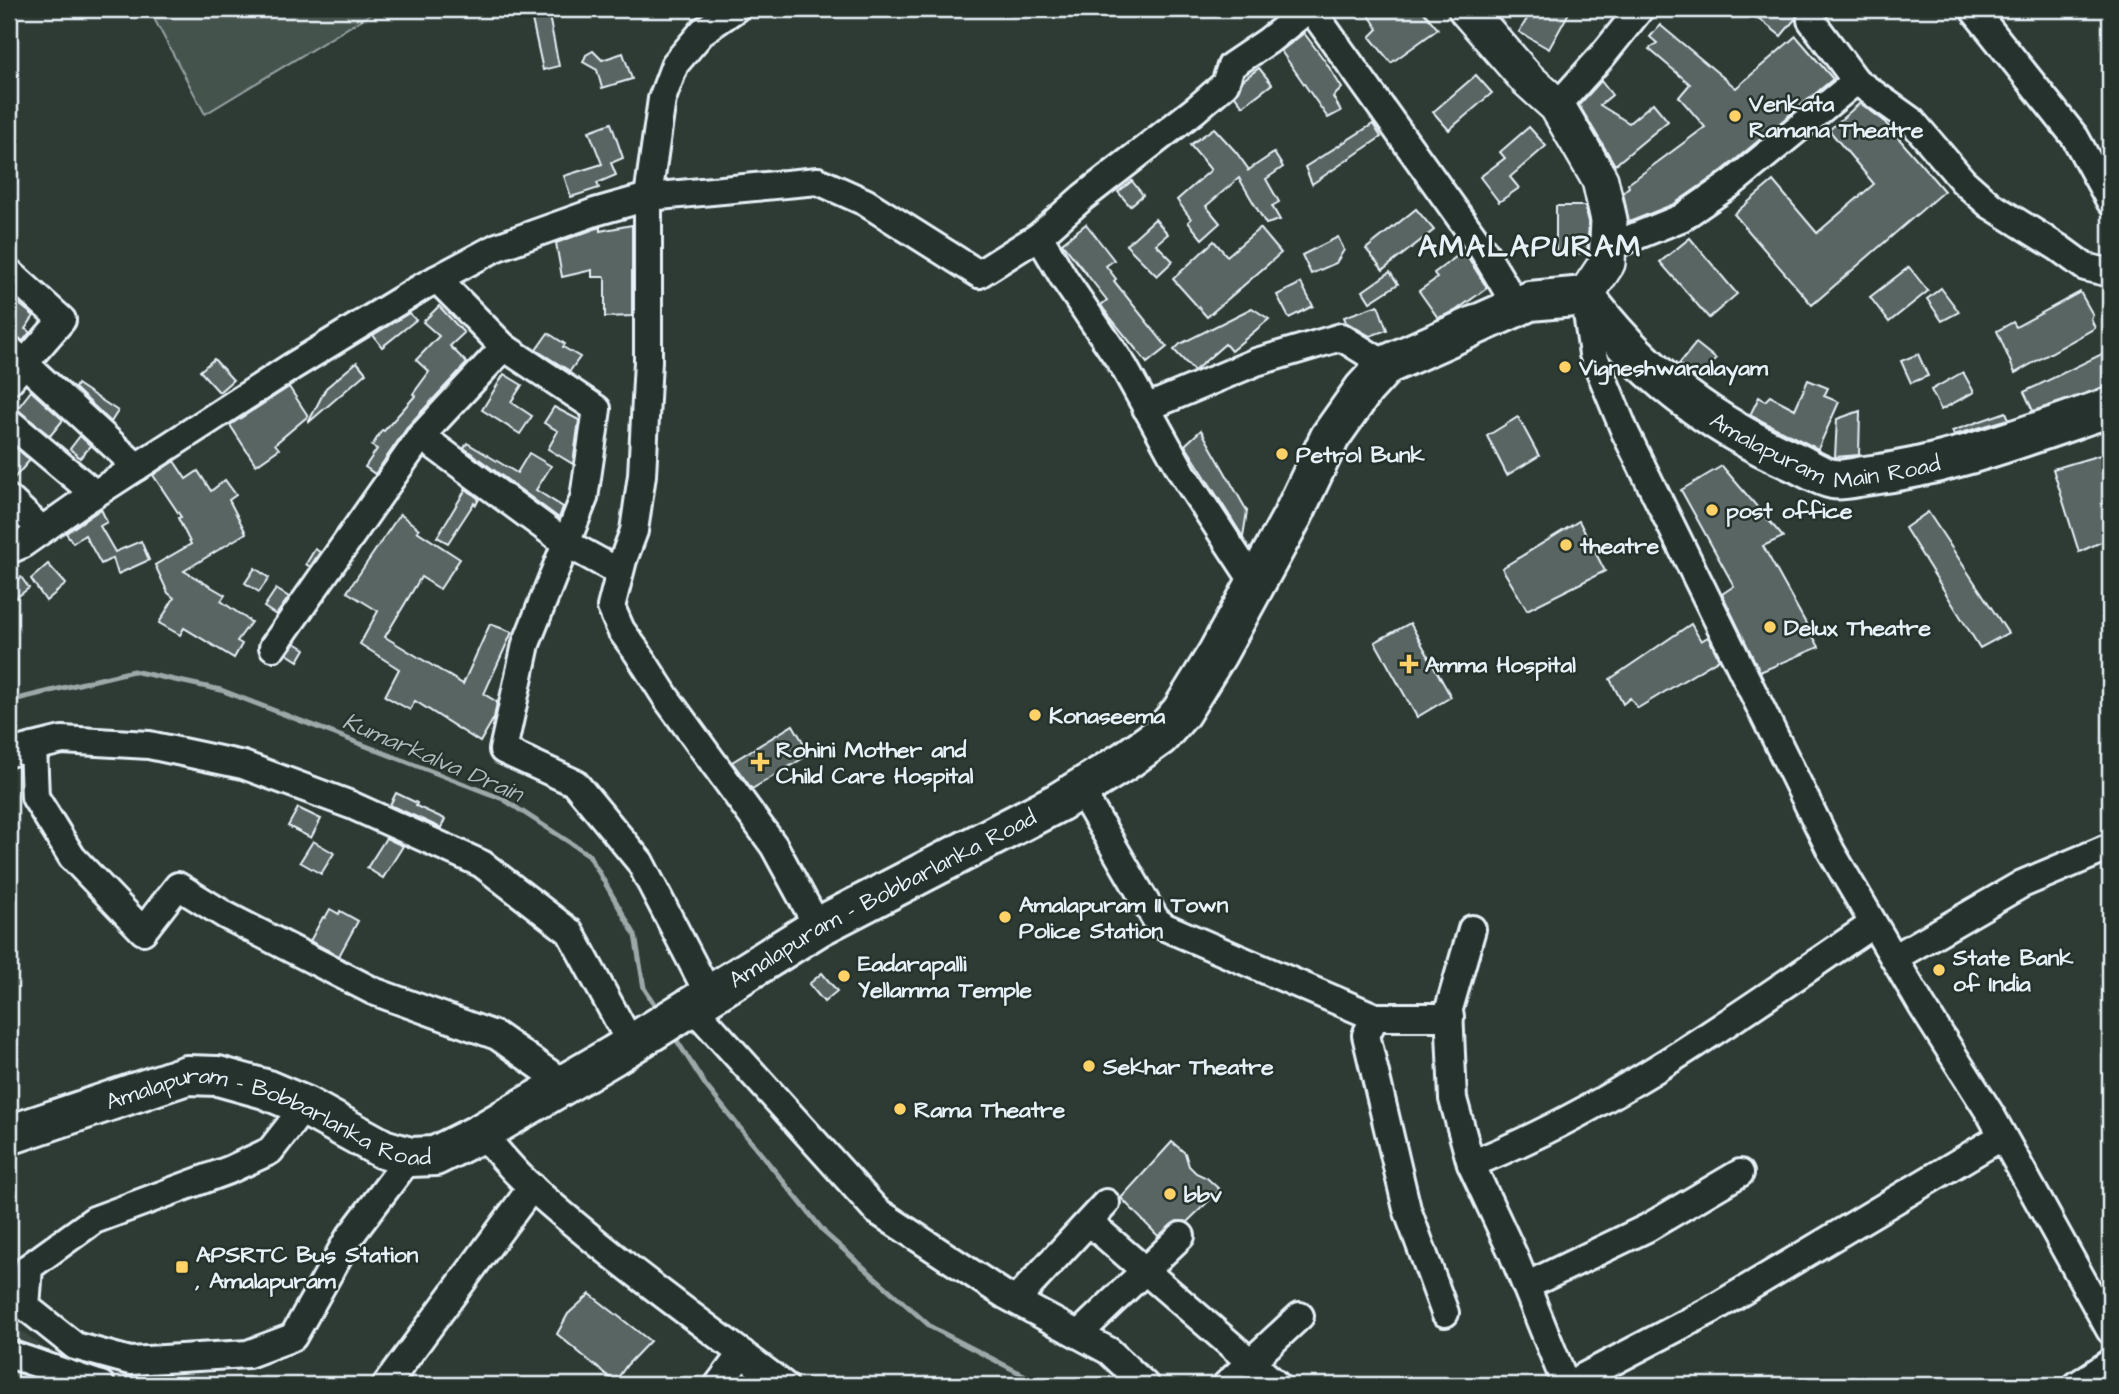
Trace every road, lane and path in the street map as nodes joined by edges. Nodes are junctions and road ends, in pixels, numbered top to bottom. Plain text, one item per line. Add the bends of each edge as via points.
1 (735, 9) edge
2 (1309, 9) edge
3 (1466, 9) edge
4 (1640, 9) edge
5 (1814, 9) edge
6 (1973, 9) edge
7 (1856, 81) junction
8 (1556, 106) junction
9 (648, 197) junction
10 (2110, 201) edge
11 (1039, 236) junction
12 (1609, 247) junction
13 (9, 272) edge
14 (2110, 273) edge
15 (437, 279) junction
16 (1585, 296) junction
17 (1517, 307) junction
18 (504, 347) junction
19 (14, 365) edge
20 (1386, 365) junction
21 (2110, 407) edge
22 (1146, 408) junction
23 (9, 422) edge
24 (421, 436) junction
25 (137, 467) junction
26 (95, 494) junction
27 (9, 499) edge
28 (42, 530) junction
29 (566, 544) junction
30 (9, 550) edge
31 (619, 572) junction
32 (1255, 584) junction
33 (273, 647) dead end
34 (21, 750) edge
35 (1080, 789) junction
36 (2110, 847) edge
37 (1873, 924) junction
38 (818, 927) junction
39 (1472, 929) dead end
40 (1894, 958) junction
41 (1375, 1017) junction
42 (1450, 1017) junction
43 (673, 1018) junction
44 (565, 1084) junction
45 (304, 1106) junction
46 (481, 1133) junction
47 (9, 1135) edge
48 (2001, 1137) junction
49 (411, 1157) junction
50 (1471, 1164) junction
51 (1740, 1173) dead end
52 (532, 1187) junction
53 (1181, 1236) dead end
54 (1145, 1270) junction
55 (1526, 1286) junction
56 (18, 1299) edge
57 (1016, 1300) junction
58 (1445, 1313) dead end
59 (1300, 1316) dead end
60 (2110, 1330) edge
61 (1079, 1334) junction
62 (741, 1353) junction
63 (9, 1354) edge
64 (1251, 1362) junction
65 (2110, 1363) edge
66 (101, 1385) edge
67 (386, 1385) edge
68 (718, 1385) edge
69 (785, 1385) edge
70 (1145, 1385) edge
71 (1226, 1385) edge
72 (1277, 1385) edge
73 (1567, 1385) edge
74 (2077, 1385) edge

1 - 9 street via 703,31 675,64 662,99
2 - 11 street via 1231,66 1225,84
2 - 17 street via 1483,250
3 - 8 main road
4 - 8 street
5 - 7 street via 1811,20
6 - 10 street via 2075,137
7 - 12 street via 1732,183 1681,218
7 - 14 street via 1912,121 1990,205 2085,267
8 - 12 main road via 1600,180 1609,220
9 - 11 street via 818,181 865,202 979,274
9 - 15 street via 497,247
9 - 31 street via 648,361 642,475 634,531
11 - 22 street
12 - 16 main road via 1606,263
13 - 19 street via 62,320
15 - 18 street
15 - 25 street
16 - 17 highway, Amalapuram - Bobbarlanka Road via 1530,301
16 - 21 highway, Amalapuram Main Road via 1602,320 1665,384 1715,421 1834,479 1897,472 1982,450
16 - 37 street via 1593,354 1625,432 1831,851
17 - 20 highway, Amalapuram - Bobbarlanka Road
18 - 24 street
18 - 29 street via 597,409 584,498
19 - 25 street
20 - 22 street via 1341,337 1256,362
20 - 32 highway, Amalapuram - Bobbarlanka Road via 1330,437
22 - 32 street
23 - 26 street
24 - 29 street
24 - 33 street
25 - 26 street
26 - 28 street
27 - 28 street
28 - 30 street
29 - 31 street
29 - 43 street via 526,645 503,750 575,783 640,862
31 - 38 street via 611,607 621,630 774,846
32 - 35 highway, Amalapuram - Bobbarlanka Road via 1181,712 1160,736
34 - 43 street via 62,740 149,745 243,765 351,804 482,864
34 - 44 street via 35,797 72,857 143,931 178,886 373,990 498,1036
35 - 38 highway, Amalapuram - Bobbarlanka Road
35 - 41 street via 1156,920 1165,927
36 - 40 street via 2022,884
37 - 40 street
37 - 50 street via 1631,1082 1534,1136
38 - 43 highway, Amalapuram - Bobbarlanka Road
39 - 42 street
40 - 48 street
41 - 42 street
41 - 58 street via 1366,1035 1407,1209
42 - 50 street via 1453,1099
43 - 44 highway, Amalapuram - Bobbarlanka Road
43 - 57 street via 877,1211
44 - 46 highway, Amalapuram - Bobbarlanka Road
45 - 47 highway, Amalapuram - Bobbarlanka Road via 265,1088 218,1076 187,1075
45 - 49 highway, Amalapuram - Bobbarlanka Road via 383,1149
45 - 56 street via 270,1151 94,1220 29,1268
46 - 49 highway, Amalapuram - Bobbarlanka Road via 435,1156
46 - 52 street
48 - 60 street
48 - 73 street via 1711,1310
49 - 56 street via 348,1239 293,1336 248,1354 130,1361 75,1346
50 - 55 street
51 - 55 street via 1647,1228
52 - 62 street
52 - 67 street
53 - 54 street
54 - 57 street via 1098,1213
54 - 61 street
54 - 64 street
55 - 73 street
57 - 61 street
59 - 64 street
61 - 70 street via 1110,1351
62 - 68 street
62 - 69 street
63 - 66 street
64 - 71 street
64 - 72 street
65 - 74 street

